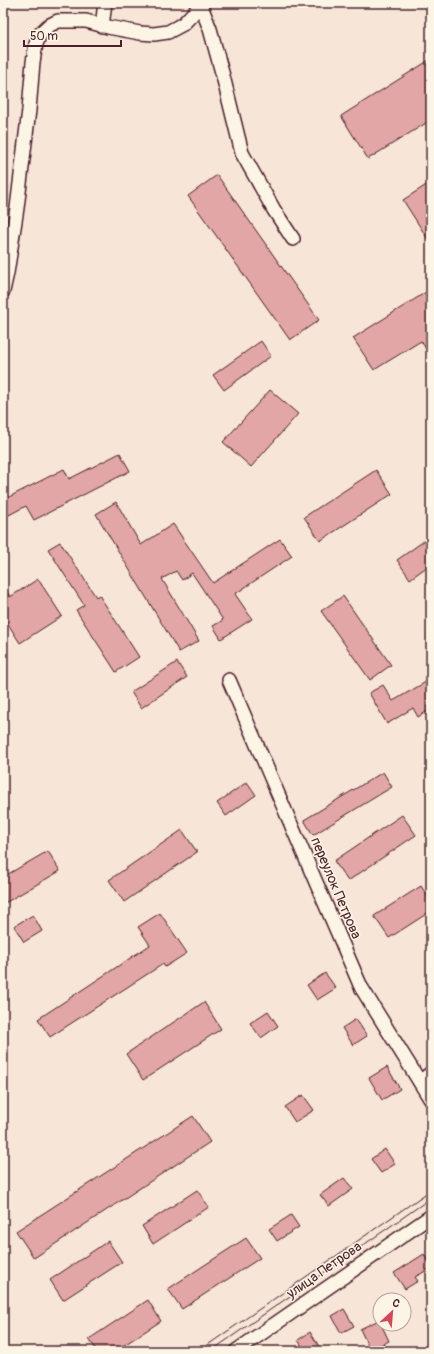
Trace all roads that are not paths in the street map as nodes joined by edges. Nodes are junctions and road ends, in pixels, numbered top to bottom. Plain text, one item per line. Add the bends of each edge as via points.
1 (105, 3) edge
2 (202, 5) edge
3 (102, 26) junction
4 (293, 239) dead end
5 (3, 291) edge
6 (229, 680) dead end
7 (431, 1073) edge
8 (420, 1082) junction
9 (431, 1100) edge
10 (431, 1216) edge
11 (236, 1351) edge

1 - 3 street
2 - 3 street via 183,24 168,32 140,33
2 - 4 street via 242,153
3 - 5 street via 86,22 58,21 40,34 36,44 16,215
6 - 8 street, переулок Петрова via 361,987
7 - 8 street
8 - 9 street, переулок Петрова
10 - 11 street, улица Петрова

